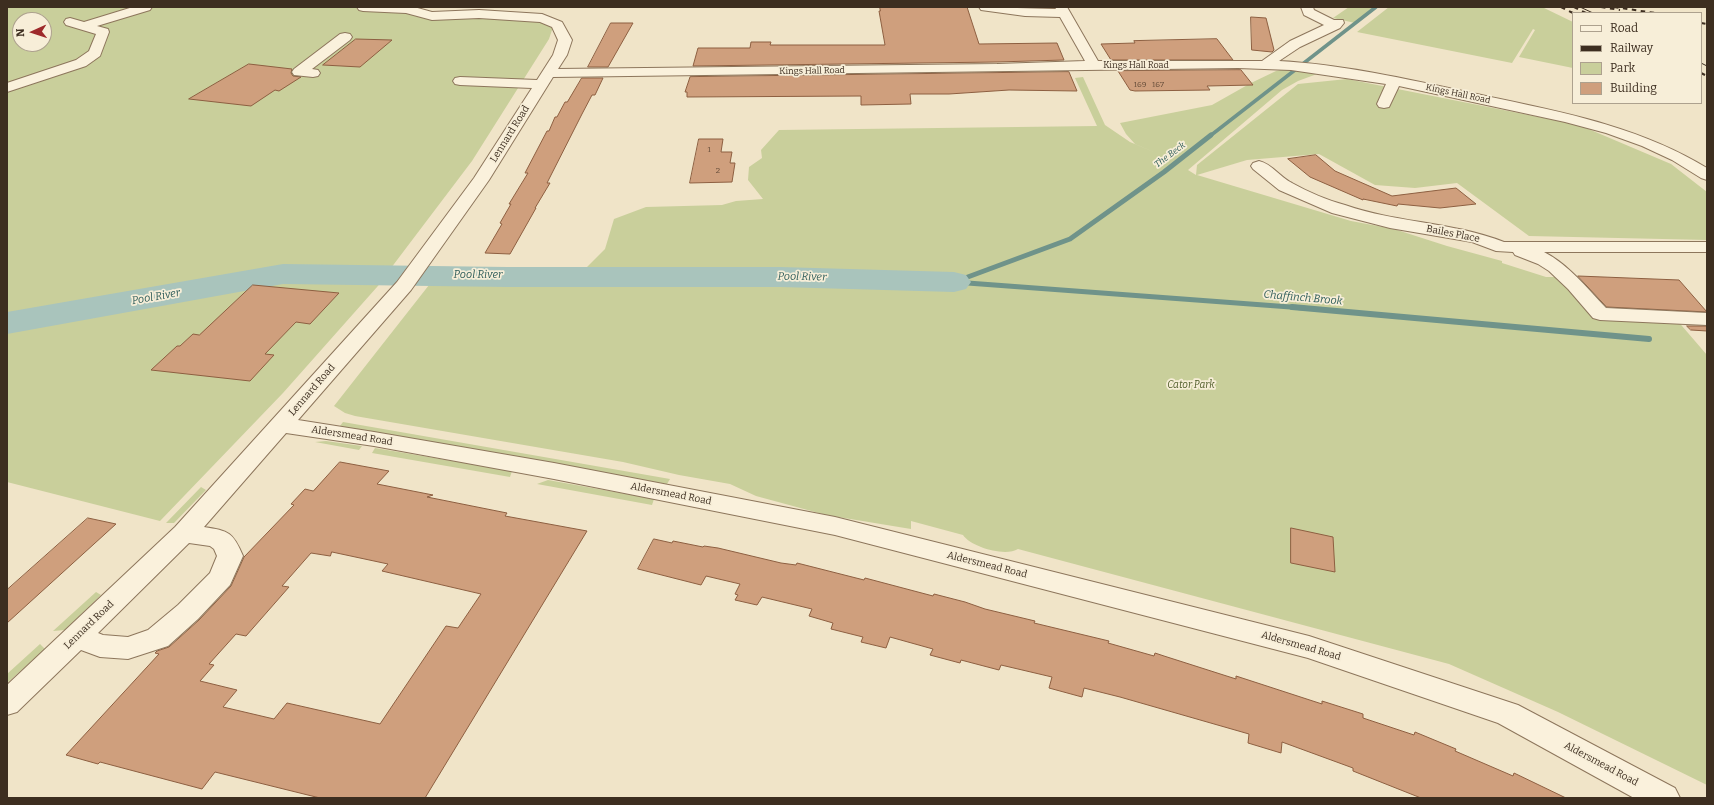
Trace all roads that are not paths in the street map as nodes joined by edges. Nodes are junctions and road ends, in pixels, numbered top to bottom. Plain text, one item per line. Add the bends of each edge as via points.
1 (146, 7) edge
2 (363, 7) edge
3 (985, 7) edge
4 (1307, 7) edge
5 (1063, 10) edge
6 (70, 22) dead end
7 (85, 26) junction
8 (345, 37) dead end
9 (1094, 65) junction
10 (1265, 65) junction
11 (313, 73) dead end
12 (545, 79) junction
13 (460, 81) dead end
14 (1394, 81) junction
15 (7, 88) edge
16 (1384, 104) dead end
17 (1259, 166) dead end
18 (1707, 175) edge
19 (1307, 179) dead end
20 (1285, 186) junction
21 (1446, 215) dead end
22 (1455, 232) junction
23 (1502, 247) junction
24 (1707, 248) edge
25 (1707, 319) edge
26 (282, 426) junction
27 (184, 533) junction
28 (78, 636) junction
29 (7, 703) edge
30 (1664, 798) edge

1 - 7 street
2 - 12 street, Lennard Road via 407,9 432,16 479,14 542,18 557,25 564,36 564,46
3 - 5 street via 1019,12
4 - 10 street via 1312,15 1337,24 1295,44
5 - 9 street
6 - 7 street
7 - 15 street via 103,32 95,53 81,63
8 - 11 street via 299,72
9 - 10 street, Kings Hall Road
9 - 12 street, Kings Hall Road
10 - 14 street, Kings Hall Road via 1317,69
12 - 13 street, Kings Hall Road
12 - 26 street, Lennard Road via 481,180 404,286
14 - 16 street
14 - 18 street, Kings Hall Road via 1612,130 1678,157
17 - 20 street, Bailes Place
19 - 20 street
20 - 22 street, Bailes Place
21 - 22 street
22 - 23 street, Bailes Place
23 - 24 street, Bailes Place
23 - 25 street via 1534,253 1556,268 1600,314
26 - 27 street, Lennard Road
26 - 30 street, Aldersmead Road via 374,439 554,471 836,526 1286,641 1508,714
27 - 28 street, Lennard Road
27 - 28 street via 215,538 225,543 230,556 221,578 188,612 158,638 128,648 100,646
28 - 29 street, Lennard Road

